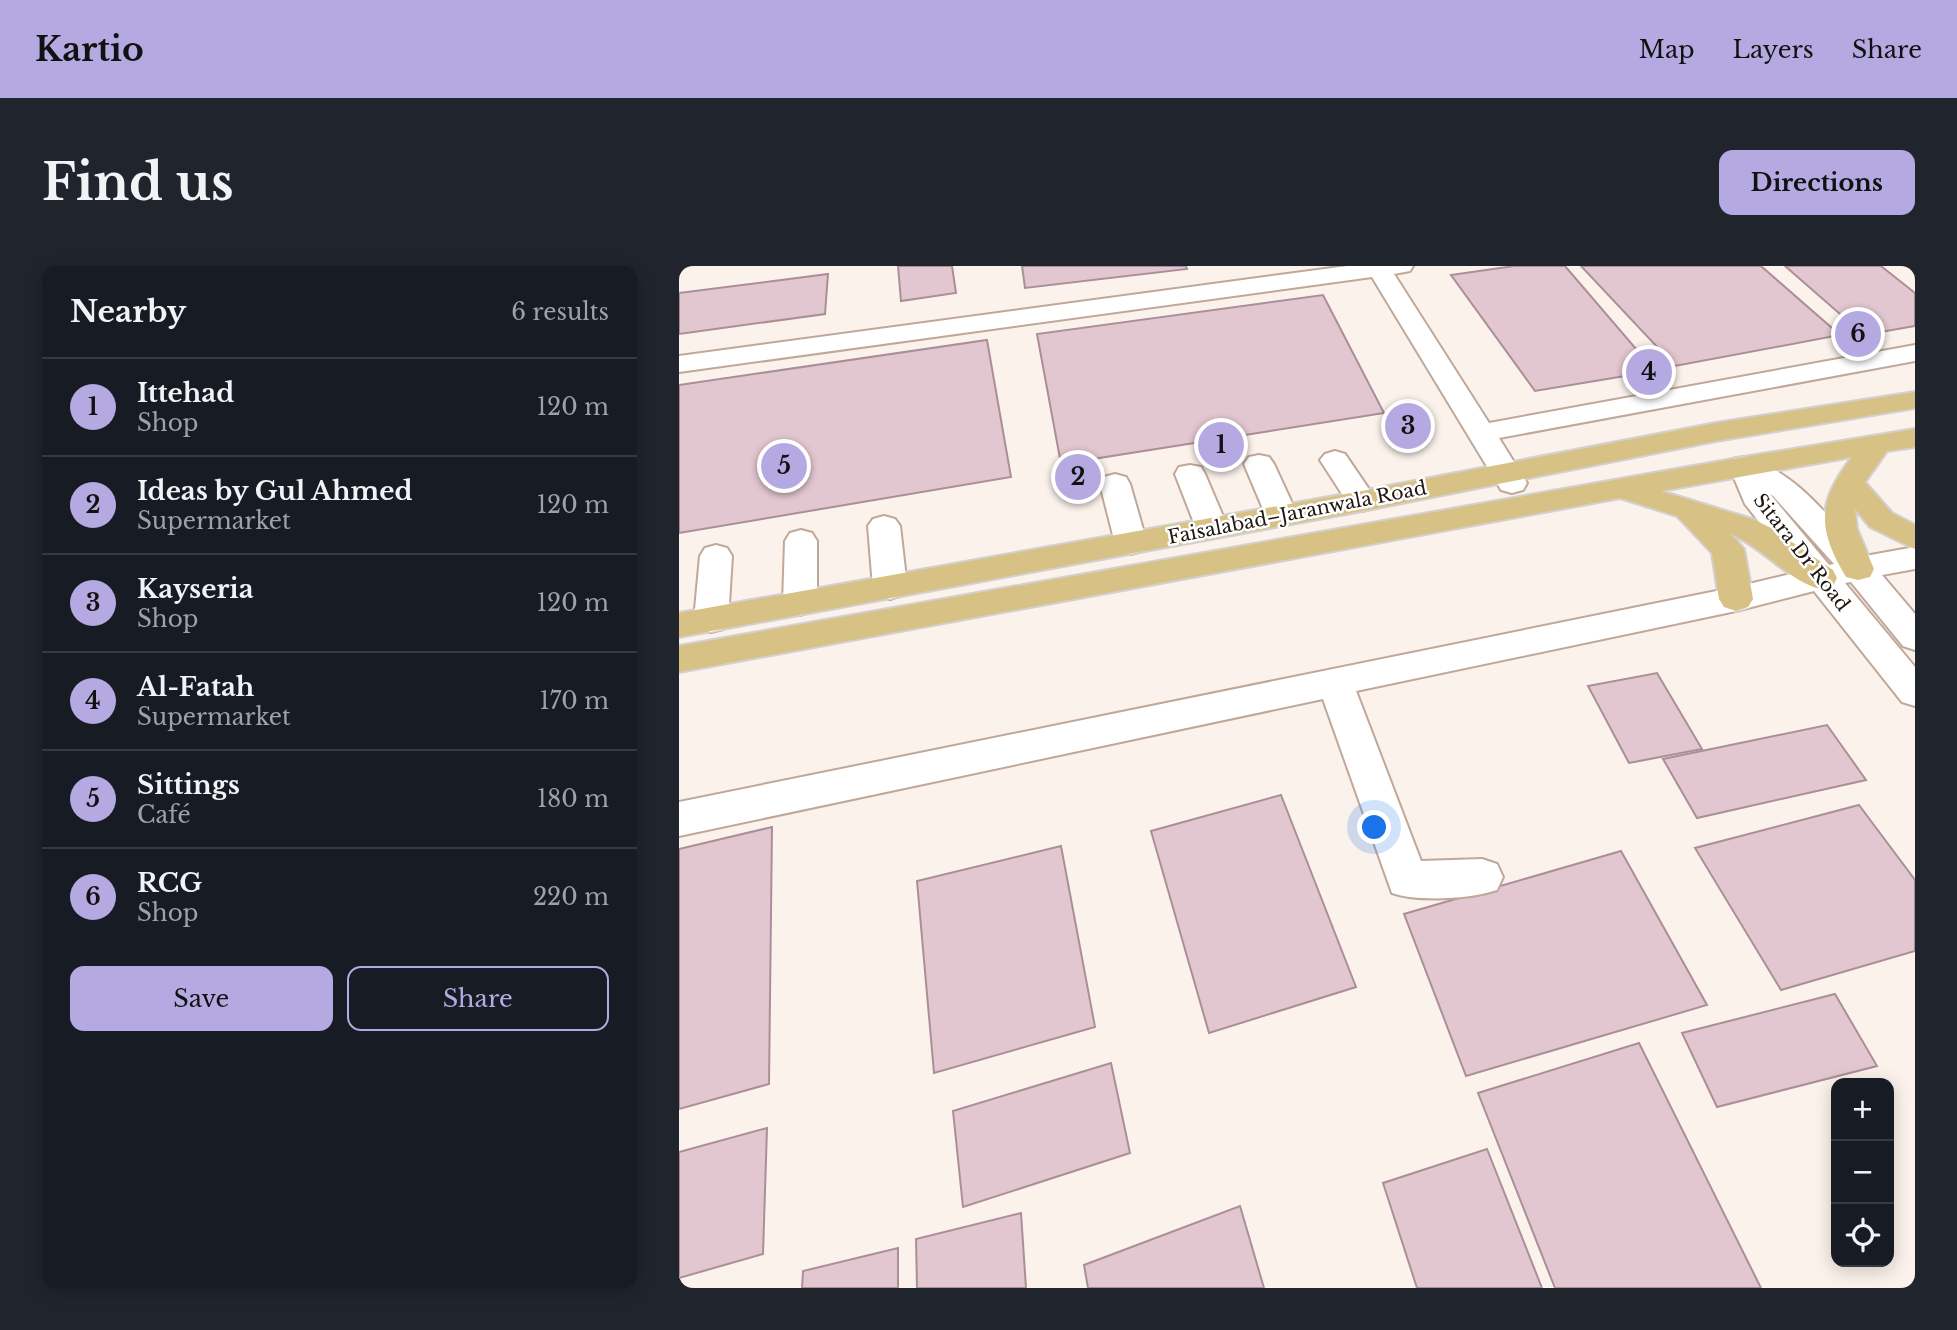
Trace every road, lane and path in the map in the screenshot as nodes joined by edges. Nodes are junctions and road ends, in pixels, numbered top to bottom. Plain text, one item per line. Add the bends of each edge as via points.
1 (1385, 267) edge
2 (1915, 353) edge
3 (679, 364) edge
4 (1915, 400) edge
5 (1915, 413) edge
6 (1480, 433) junction
7 (1915, 438) edge
8 (1876, 446) junction
9 (1335, 460) dead end
10 (1259, 464) dead end
11 (1744, 466) junction
12 (1190, 474) dead end
13 (1508, 478) junction
14 (1115, 484) dead end
15 (1850, 484) junction
16 (1624, 489) junction
17 (1362, 501) junction
18 (1683, 507) junction
19 (1282, 516) junction
20 (884, 526) dead end
21 (1212, 528) junction
22 (1915, 538) edge
23 (801, 541) dead end
24 (1131, 543) junction
25 (716, 556) dead end
26 (1915, 558) edge
27 (1858, 569) junction
28 (1821, 578) junction
29 (890, 587) junction
30 (1735, 599) junction
31 (800, 603) junction
32 (711, 620) junction
33 (679, 625) edge
34 (1915, 637) edge
35 (679, 659) edge
36 (1335, 682) junction
37 (1915, 692) edge
38 (679, 819) edge
39 (1482, 877) dead end

1 - 3 street
1 - 6 street
2 - 6 street
4 - 13 main road, Faisalabad–Jaranwala Road via 1716,432
5 - 11 main road via 1765,444
6 - 13 street
7 - 8 main road, Faisalabad–Jaranwala Road
8 - 11 main road, Faisalabad–Jaranwala Road
8 - 15 main road
9 - 17 street
10 - 19 street
11 - 13 main road via 1719,458 1687,456
11 - 16 main road, Faisalabad–Jaranwala Road
11 - 27 street, Sitara Dr Road via 1784,489
11 - 28 street, Sitara Dr Road via 1756,497
12 - 21 street
13 - 17 main road, Faisalabad–Jaranwala Road
14 - 24 street
15 - 22 main road via 1881,520
15 - 27 main road via 1841,501 1839,521
16 - 18 main road
16 - 35 main road, Faisalabad–Jaranwala Road
17 - 19 main road, Faisalabad–Jaranwala Road
18 - 28 main road via 1762,536
18 - 30 main road via 1728,550
19 - 21 main road, Faisalabad–Jaranwala Road
20 - 29 street
21 - 24 main road, Faisalabad–Jaranwala Road
23 - 31 street
24 - 29 main road, Faisalabad–Jaranwala Road
25 - 32 street
26 - 27 street
27 - 28 street
27 - 34 street, Sitara Dr Road
28 - 30 street
28 - 37 street, Sitara Dr Road
29 - 31 main road, Faisalabad–Jaranwala Road
30 - 36 street
31 - 32 main road, Faisalabad–Jaranwala Road
32 - 33 main road, Faisalabad–Jaranwala Road
36 - 38 street
36 - 39 street via 1407,880

